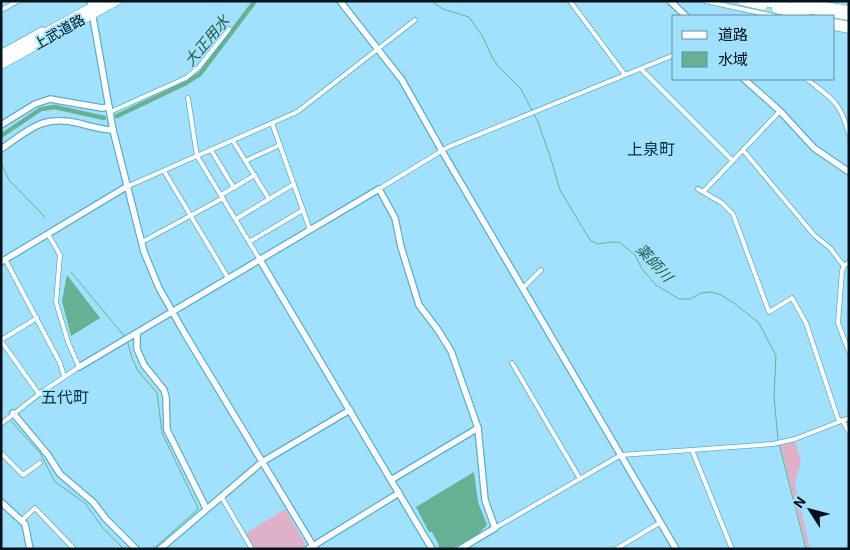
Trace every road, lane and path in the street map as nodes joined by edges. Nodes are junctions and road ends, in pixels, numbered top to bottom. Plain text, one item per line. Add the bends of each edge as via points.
1 (18, 1) edge
2 (102, 1) edge
3 (116, 1) edge
4 (340, 1) edge
5 (570, 1) edge
6 (670, 1) edge
7 (705, 1) edge
8 (742, 1) edge
9 (757, 1) edge
10 (796, 1) edge
11 (91, 8) edge
12 (1, 10) edge
13 (849, 10) edge
14 (765, 14) edge
15 (685, 15) edge
16 (802, 15) edge
17 (849, 16) edge
18 (415, 20) dead end
19 (835, 23) edge
20 (849, 26) edge
21 (835, 28) edge
22 (229, 29) dead end
23 (849, 31) edge
24 (45, 33) junction
25 (378, 49) junction
26 (1, 52) edge
27 (672, 56) edge
28 (1, 57) edge
29 (1, 65) edge
30 (641, 69) junction
31 (625, 75) junction
32 (747, 80) edge
33 (808, 80) edge
34 (188, 98) dead end
35 (109, 109) junction
36 (780, 111) junction
37 (272, 123) junction
38 (1, 125) edge
39 (113, 130) junction
40 (849, 134) edge
41 (233, 141) junction
42 (280, 145) junction
43 (1, 149) edge
44 (211, 150) junction
45 (743, 150) junction
46 (442, 151) junction
47 (197, 156) junction
48 (246, 161) junction
49 (733, 161) junction
50 (164, 171) junction
51 (849, 172) edge
52 (255, 175) junction
53 (294, 184) junction
54 (126, 187) junction
55 (234, 188) junction
56 (379, 189) junction
57 (698, 189) dead end
58 (703, 192) junction
59 (222, 197) junction
60 (269, 199) junction
61 (302, 210) junction
62 (191, 216) junction
63 (236, 219) junction
64 (310, 230) junction
65 (48, 233) junction
66 (142, 242) junction
67 (249, 242) junction
68 (3, 260) edge
69 (260, 260) junction
70 (849, 262) edge
71 (844, 266) junction
72 (541, 270) dead end
73 (229, 279) junction
74 (523, 288) junction
75 (173, 312) junction
76 (37, 318) junction
77 (137, 334) junction
78 (1, 340) edge
79 (849, 352) edge
80 (512, 363) dead end
81 (79, 367) junction
82 (64, 376) junction
83 (39, 394) junction
84 (350, 410) junction
85 (13, 413) junction
86 (849, 418) edge
87 (843, 421) junction
88 (1, 424) edge
89 (478, 428) junction
90 (849, 433) edge
91 (692, 450) junction
92 (1, 452) edge
93 (621, 455) junction
94 (262, 462) junction
95 (40, 463) dead end
96 (580, 479) junction
97 (391, 480) junction
98 (399, 493) junction
99 (221, 496) junction
100 (1, 502) edge
101 (206, 508) junction
102 (22, 520) junction
103 (661, 522) junction
104 (495, 528) junction
105 (312, 548) edge
106 (464, 548) edge
107 (30, 549) edge
108 (74, 549) edge
109 (136, 549) edge
110 (160, 549) edge
111 (252, 549) edge
112 (432, 549) edge
113 (616, 549) edge
114 (676, 549) edge
115 (732, 549) edge

1 - 12 street
2 - 11 highway, 上武道路
3 - 11 highway, 上武道路
4 - 25 street
5 - 31 street
6 - 15 street
7 - 14 street
8 - 16 highway
9 - 17 highway
10 - 13 highway
11 - 24 highway, 上武道路
11 - 29 highway, 上武道路
11 - 35 street
18 - 25 street
19 - 20 highway
21 - 23 street
22 - 35 street via 199,67 186,78
24 - 26 street via 42,29
24 - 28 highway, 上武道路
25 - 37 street via 297,112
25 - 46 street via 402,80
27 - 30 street
30 - 31 street
30 - 49 street
31 - 46 street
32 - 36 street
33 - 40 street via 835,100
34 - 47 street
35 - 38 street via 50,99 35,104
35 - 39 street
36 - 45 street
36 - 51 street via 814,148
37 - 41 street
37 - 42 street
39 - 43 street via 53,120 38,125
39 - 54 street
41 - 44 street
41 - 48 street
42 - 48 street
42 - 53 street
44 - 47 street
44 - 55 street
45 - 49 street
45 - 71 street
46 - 56 street
46 - 74 street
47 - 50 street
47 - 59 street
48 - 52 street
49 - 58 street
50 - 54 street
50 - 62 street
52 - 55 street
52 - 60 street
53 - 60 street
53 - 61 street
54 - 65 street
54 - 66 street
55 - 59 street
56 - 64 street
56 - 89 street via 394,214 419,305 451,351
57 - 58 street
58 - 87 street via 733,214 769,312 792,298 806,323 838,419
59 - 62 street
59 - 63 street
60 - 63 street
61 - 64 street
61 - 67 street
62 - 66 street
62 - 73 street
63 - 67 street
64 - 69 street
65 - 68 street
65 - 81 street via 60,255 56,302
66 - 75 street via 159,288
67 - 69 street
68 - 76 street
69 - 73 street
69 - 84 street
70 - 71 street
71 - 79 street via 838,323
72 - 74 street
73 - 75 street
74 - 93 street
75 - 77 street
75 - 94 street
76 - 78 street
76 - 82 street
77 - 81 street
77 - 101 street via 137,349 144,365 164,390 167,430
78 - 83 street
80 - 96 street
81 - 82 street
82 - 83 street
83 - 85 street
84 - 94 street
84 - 97 street
85 - 88 street
85 - 109 street via 60,474 93,502
86 - 87 street
87 - 90 street
87 - 91 street via 773,444
89 - 97 street
89 - 104 street via 485,500
91 - 93 street
91 - 115 street
92 - 95 street via 23,475
93 - 96 street
93 - 103 street
94 - 99 street
94 - 105 street
96 - 104 street
97 - 98 street
98 - 105 street
98 - 112 street
99 - 101 street
99 - 111 street
100 - 102 street
101 - 110 street
102 - 107 street via 28,530
102 - 108 street via 35,508
103 - 113 street
103 - 114 street
104 - 106 street

